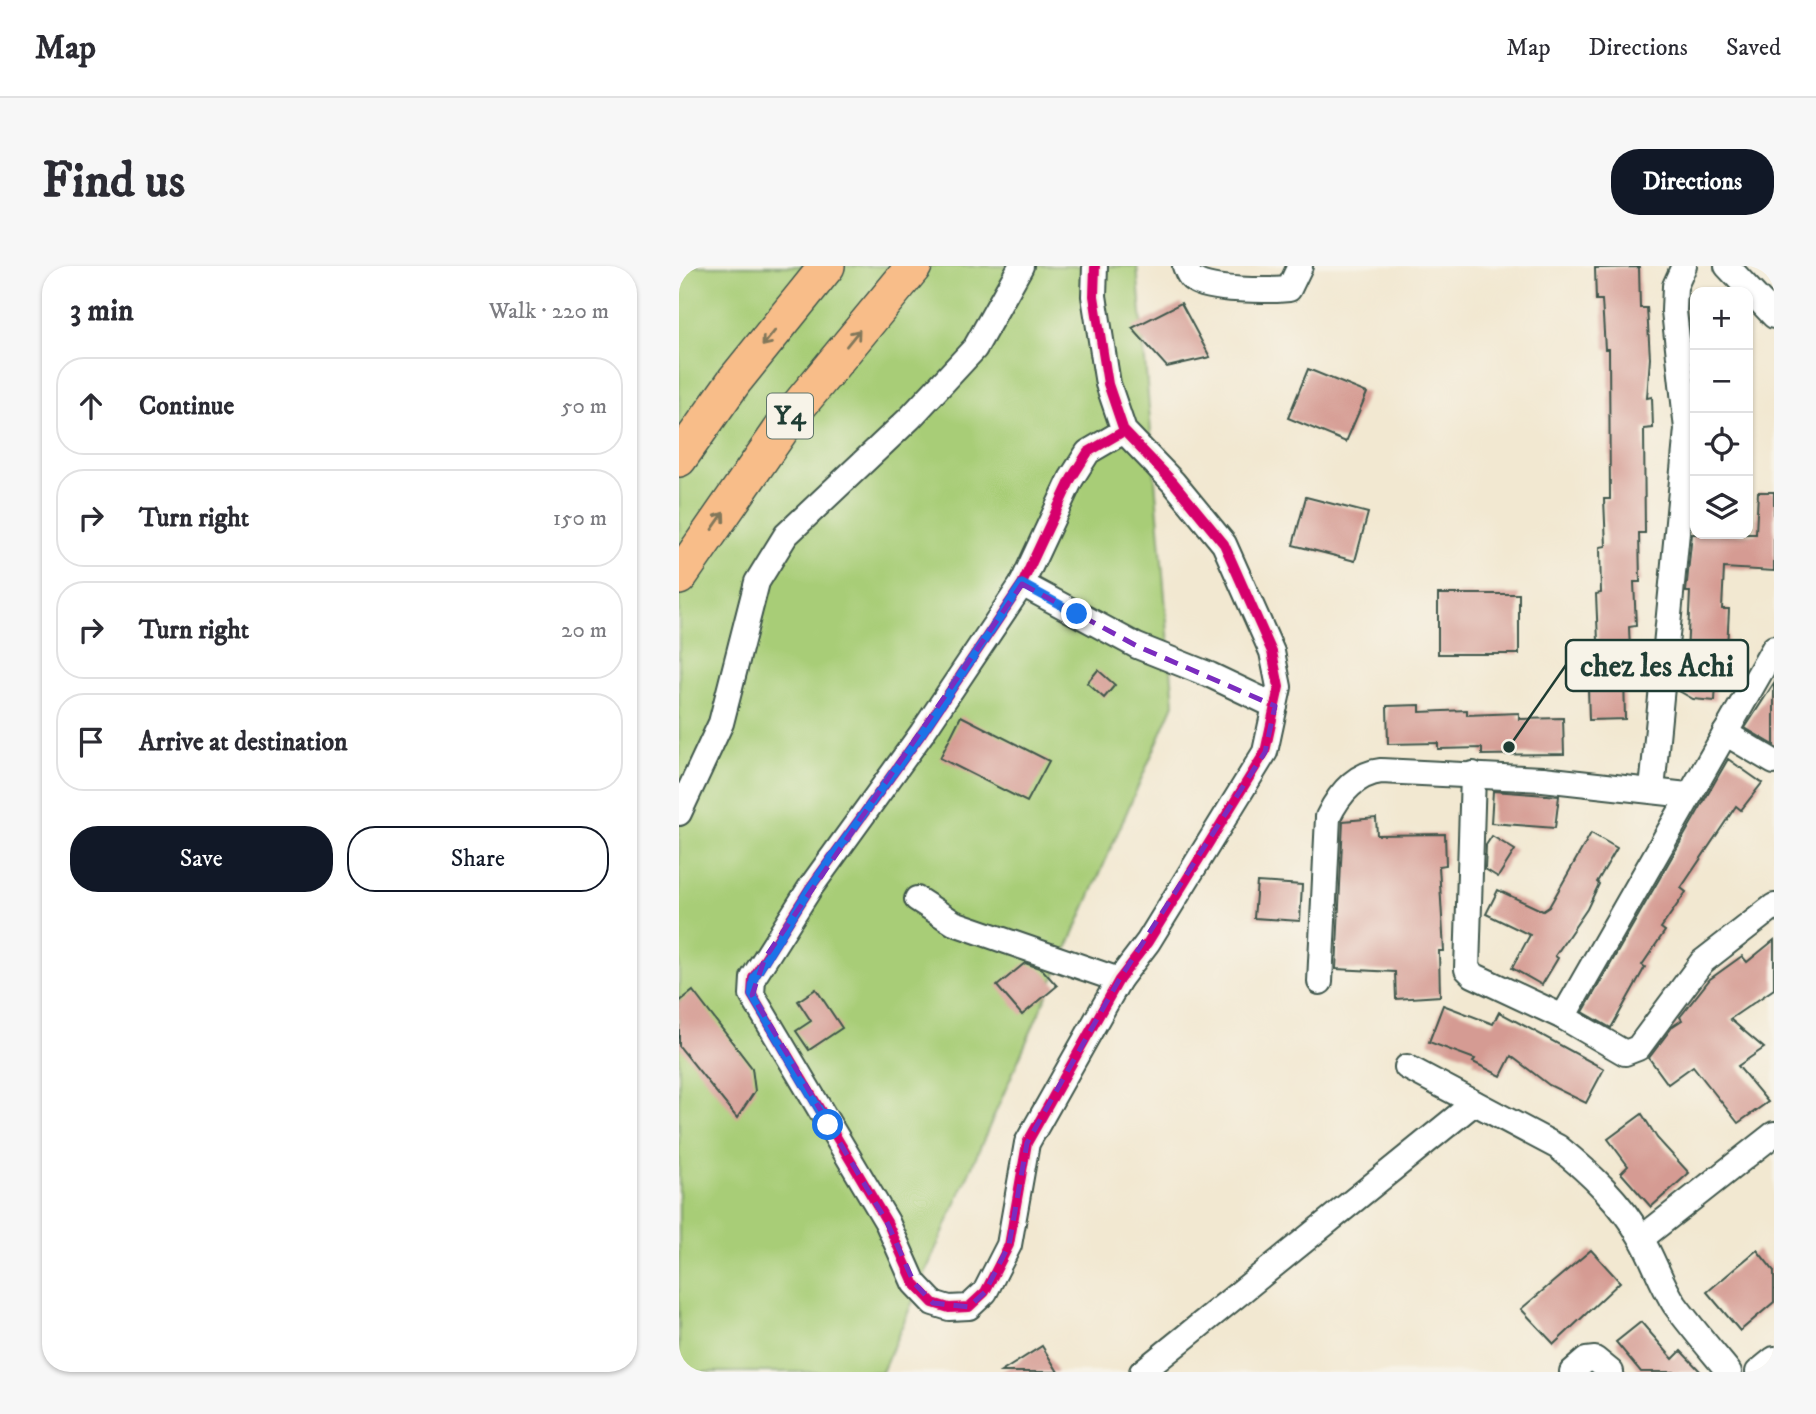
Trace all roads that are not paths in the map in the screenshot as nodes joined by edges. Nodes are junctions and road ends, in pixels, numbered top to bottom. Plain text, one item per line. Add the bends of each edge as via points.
1 (827, 266) edge
2 (914, 266) edge
3 (1021, 266) edge
4 (1095, 266) edge
5 (1185, 266) edge
6 (1300, 266) edge
7 (1684, 266) edge
8 (1727, 266) edge
9 (1774, 316) edge
10 (1124, 431) junction
11 (679, 459) edge
12 (679, 577) edge
13 (1022, 584) junction
14 (1774, 648) edge
15 (1275, 706) junction
16 (1725, 733) junction
17 (1774, 762) edge
18 (1473, 774) junction
19 (1652, 790) junction
20 (1687, 796) junction
21 (679, 813) edge
22 (917, 899) dead end
23 (1774, 906) edge
24 (1119, 980) junction
25 (1320, 982) dead end
26 (1563, 1017) junction
27 (1407, 1067) dead end
28 (1474, 1103) junction
29 (1774, 1134) edge
30 (1642, 1238) junction
31 (1774, 1359) edge
32 (1142, 1372) edge
33 (1572, 1372) edge
34 (1611, 1372) edge
35 (1729, 1372) edge
36 (1758, 1372) edge

1 -> 11 highway, Y4 via 735,380
12 -> 2 highway, Y4 via 792,414
3 - 21 street via 975,348 911,418 786,535 757,582 721,723
4 - 10 street via 1094,296 1108,384
5 - 6 street via 1192,279 1205,285 1275,290 1289,289
7 - 19 street via 1675,286 1674,311 1687,429
8 - 9 street
10 - 13 street via 1088,452
10 - 15 street via 1224,544 1272,652 1279,687
13 - 15 street via 1137,646
13 - 24 street via 810,888 754,978 752,995 887,1223 914,1283 933,1303 969,1307 985,1292 1009,1245 1027,1143
14 - 16 street
15 - 24 street via 1265,752 1148,942
16 - 17 street
16 - 20 street
18 - 19 street
18 - 25 street via 1366,773 1335,803 1326,830
18 - 26 street via 1467,969
19 - 20 street
20 - 26 street
22 - 24 street via 954,923
23 - 26 street via 1702,962 1633,1053 1625,1053
27 - 28 street
28 - 30 street via 1559,1147 1617,1202
28 - 32 street
29 - 30 street
30 - 35 street via 1675,1304
31 - 36 street
33 - 34 street via 1586,1360 1595,1359

